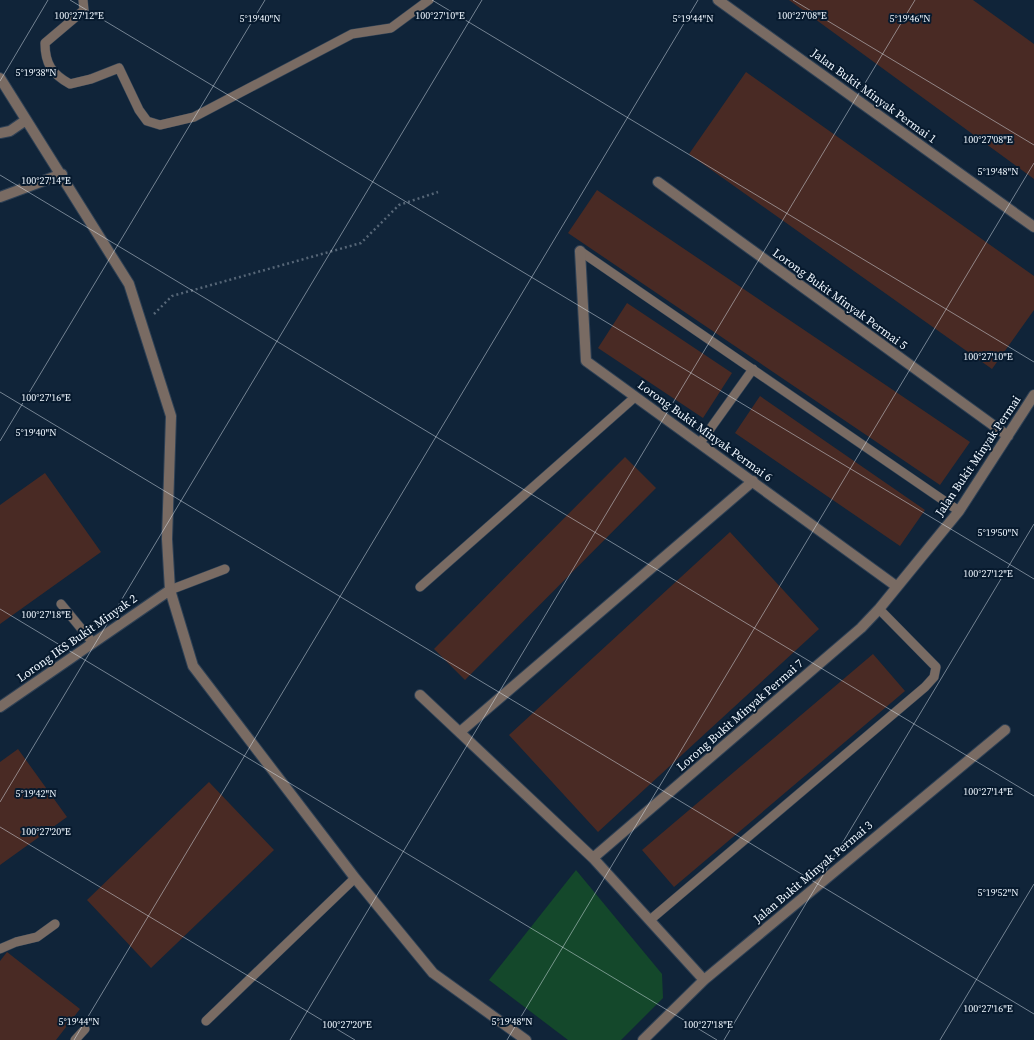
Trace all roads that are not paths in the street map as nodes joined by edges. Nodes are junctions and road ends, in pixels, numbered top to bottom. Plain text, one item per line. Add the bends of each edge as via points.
1 (83, 0) edge
2 (429, 0) edge
3 (718, 0) edge
4 (0, 78) edge
5 (26, 120) junction
6 (0, 133) edge
7 (62, 174) junction
8 (658, 182) dead end
9 (0, 197) edge
10 (1034, 227) edge
11 (580, 251) joint
12 (753, 369) junction
13 (1034, 395) edge
14 (635, 397) junction
15 (1008, 436) junction
16 (700, 443) junction
17 (752, 481) junction
18 (959, 511) junction
19 (225, 569) dead end
20 (896, 586) junction
21 (420, 587) dead end
22 (170, 590) junction
23 (61, 604) dead end
24 (879, 609) junction
25 (93, 643) junction
26 (420, 695) dead end
27 (0, 707) edge
28 (1005, 730) dead end
29 (460, 732) junction
30 (593, 858) junction
31 (355, 878) junction
32 (650, 920) junction
33 (55, 924) dead end
34 (0, 950) edge
35 (704, 980) junction
36 (206, 1021) dead end
37 (86, 1029) dead end
38 (75, 1040) edge
39 (526, 1040) edge
40 (643, 1040) edge

1 - 2 lane via 84,10 45,43 45,58 56,76 70,84 119,68 139,110 148,121 160,125 194,117 352,34 391,28
3 - 10 street, Jalan Bukit Minyak Permai 1
4 - 5 street
5 - 6 street via 10,131
5 - 7 street
7 - 9 street
7 - 22 street via 129,284 171,416 167,538
8 - 15 street, Lorong Bukit Minyak Permai 5
11 - 12 lane
11 - 14 street, Lorong Bukit Minyak Permai 6 via 586,361
12 - 16 lane
12 - 18 lane
13 - 15 street, Jalan Bukit Minyak Permai
14 - 16 street, Lorong Bukit Minyak Permai 6
14 - 21 lane
15 - 18 street, Jalan Bukit Minyak Permai
16 - 17 street, Lorong Bukit Minyak Permai 6
17 - 20 street, Lorong Bukit Minyak Permai 6
17 - 29 street
18 - 20 street, Jalan Bukit Minyak Permai
19 - 22 lane
20 - 24 street, Lorong Bukit Minyak Permai 7
22 - 25 street, Lorong IKS Bukit Minyak 2
22 - 31 street via 193,666
23 - 25 lane
24 - 30 street, Lorong Bukit Minyak Permai 7 via 861,628
24 - 32 lane via 936,667 934,677
25 - 27 street, Lorong IKS Bukit Minyak 2
26 - 29 street
28 - 35 street, Jalan Bukit Minyak Permai 3
29 - 30 street
30 - 32 street
31 - 36 lane
31 - 39 street via 433,973
32 - 35 street
33 - 34 lane via 37,938 16,942
35 - 40 street, Jalan Bukit Minyak Permai 3
37 - 38 lane

